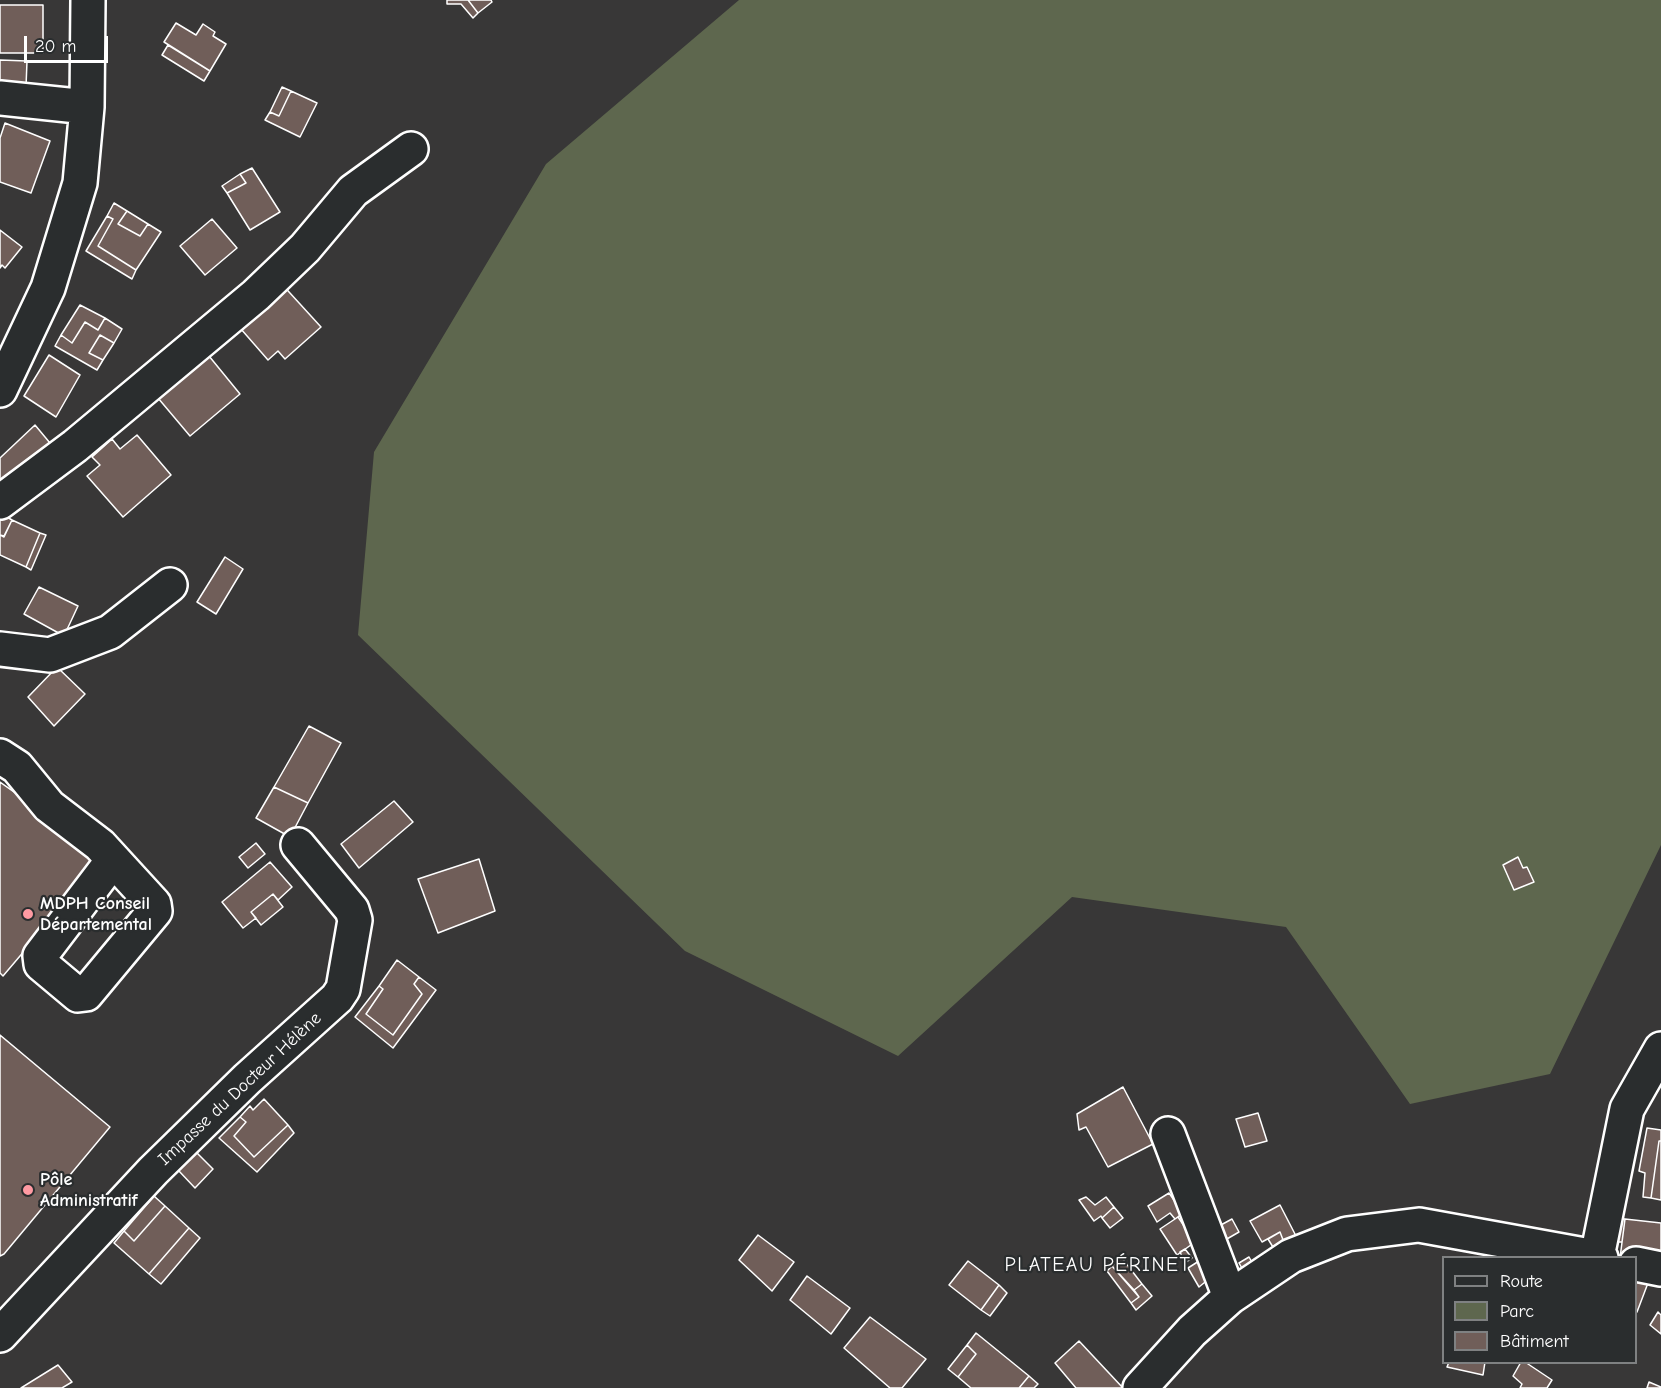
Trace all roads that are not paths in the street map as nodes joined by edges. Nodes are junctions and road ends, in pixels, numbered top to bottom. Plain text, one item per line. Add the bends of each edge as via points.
1 (88, 0) edge
2 (0, 98) edge
3 (87, 107) junction
4 (411, 149) dead end
5 (1, 385) edge
6 (0, 502) edge
7 (170, 585) dead end
8 (0, 649) edge
9 (0, 756) edge
10 (298, 845) dead end
11 (114, 860) dead end
12 (1661, 1049) edge
13 (1168, 1134) dead end
14 (1593, 1256) edge
15 (1599, 1256) edge
16 (1637, 1264) edge
17 (1661, 1269) edge
18 (1230, 1297) junction
19 (0, 1335) edge
20 (1140, 1388) edge

1 - 3 street
2 - 3 street
3 - 5 street via 80,183 58,257 48,288
4 - 6 street via 353,191 305,248 256,295 75,446
7 - 8 street via 110,632 50,655
9 - 11 street via 17,767 49,806
10 - 19 street, Impasse du Docteur Hélène via 352,910 355,920 340,994 153,1171
12 - 15 street via 1627,1109
13 - 18 street
14 - 18 street via 1419,1225 1347,1234 1291,1256
16 - 17 street
18 - 20 street via 1192,1331

